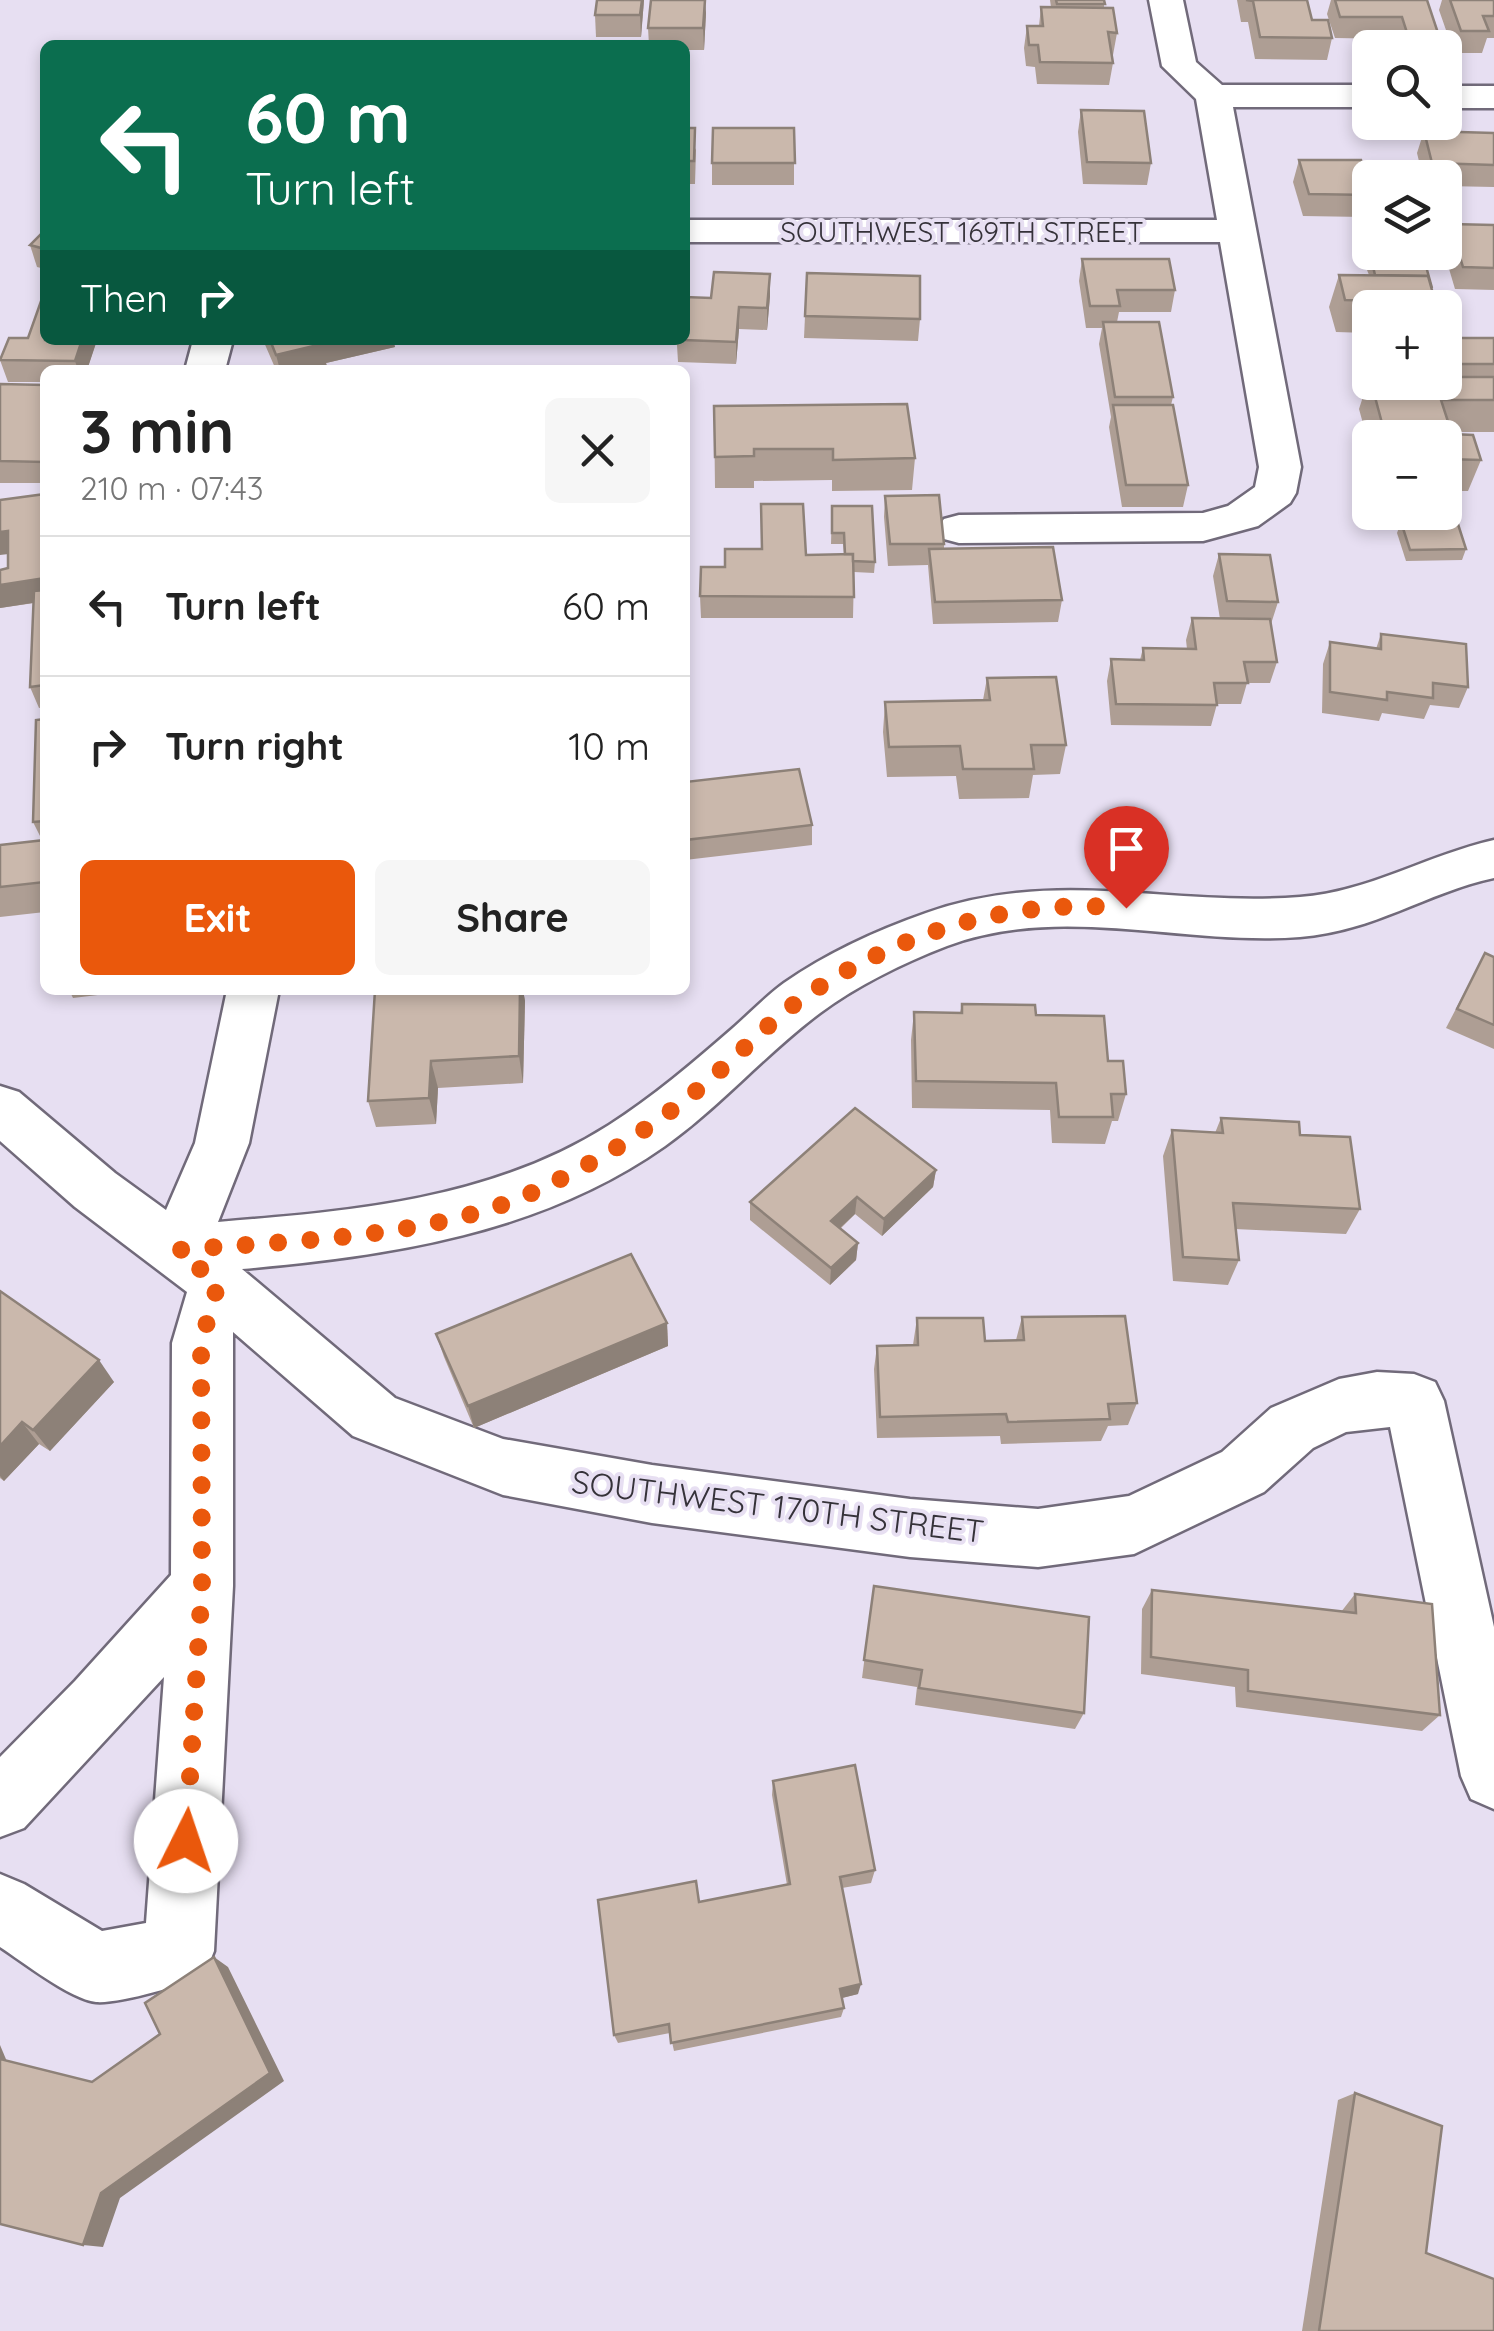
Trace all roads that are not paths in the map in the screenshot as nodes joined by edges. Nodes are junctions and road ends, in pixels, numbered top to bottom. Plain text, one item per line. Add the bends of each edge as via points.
1 (1166, 0) edge
2 (1213, 96) junction
3 (1352, 96) edge
4 (1462, 96) edge
5 (1494, 97) edge
6 (690, 231) edge
7 (1239, 231) junction
8 (958, 529) dead end
9 (1494, 859) edge
10 (253, 995) edge
11 (0, 1108) edge
12 (198, 1267) junction
13 (202, 1586) junction
14 (1494, 1776) edge
15 (0, 1804) edge
16 (0, 1908) edge

1 - 2 street via 1179,66
2 - 3 street
2 - 7 street
4 - 5 street
6 - 7 street, SOUTHWEST 169TH STREET
7 - 8 street via 1280,467 1275,493 1243,516 1203,527
9 - 12 street via 1356,908 1296,917 1090,905 968,919 893,948 804,998 699,1088 612,1151 538,1191 458,1217
10 - 12 street
11 - 12 street, SOUTHWEST 170TH STREET via 94,1190
12 - 13 street
12 - 14 street, SOUTHWEST 170TH STREET via 374,1417 502,1467 910,1528 1038,1538 1134,1525 1244,1472 1292,1428 1338,1406 1414,1400
13 - 15 street
13 - 16 street via 179,1951 96,1967

